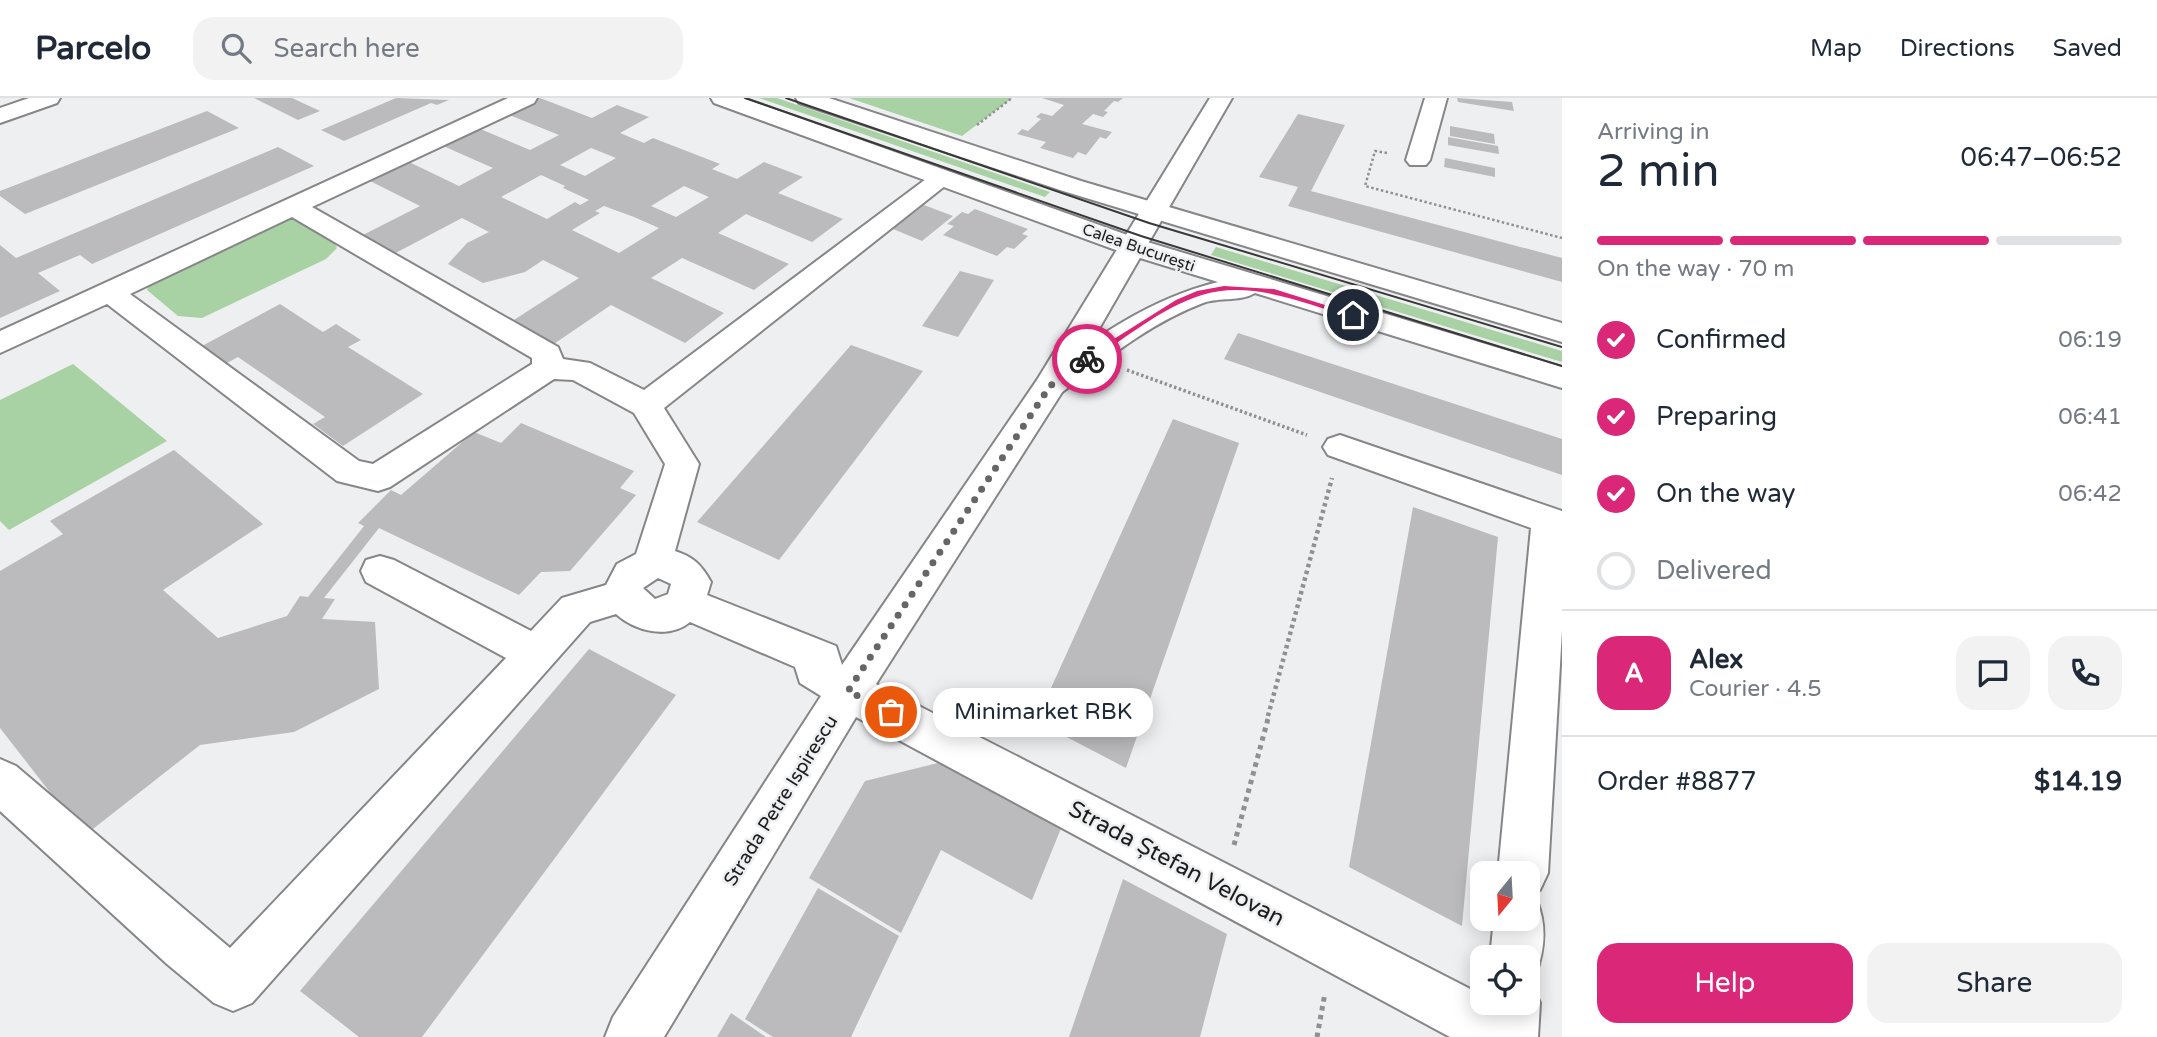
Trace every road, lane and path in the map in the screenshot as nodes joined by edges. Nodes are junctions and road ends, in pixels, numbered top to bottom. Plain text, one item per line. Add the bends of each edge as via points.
1 (49, 98) edge
2 (526, 98) edge
3 (722, 98) edge
4 (807, 98) edge
5 (1012, 98) edge
6 (1221, 98) edge
7 (1436, 98) edge
8 (0, 116) edge
9 (972, 128) dead end
10 (1418, 160) joint
11 (943, 178) junction
12 (293, 207) junction
13 (1156, 212) junction
14 (1562, 238) edge
15 (1134, 247) junction
16 (1274, 291) junction
17 (108, 292) junction
18 (1562, 333) edge
19 (0, 343) edge
20 (1090, 357) junction
21 (548, 368) junction
22 (1562, 378) edge
23 (1050, 386) junction
24 (646, 405) junction
25 (1340, 447) junction
26 (1556, 523) edge
27 (380, 572) dead end
28 (638, 579) junction
29 (537, 654) junction
30 (848, 691) junction
31 (0, 781) edge
32 (1524, 861) edge
33 (1223, 887) junction
34 (1511, 1015) edge
35 (633, 1037) edge
36 (1508, 1037) edge

1 - 8 main road
2 - 12 main road
3 - 11 main road, Calea București
4 - 13 main road, Calea București
5 - 9 path
6 - 13 main road, Strada Petre Ispirescu
7 - 10 main road
10 - 14 path via 1375,150 1364,186
11 - 15 main road, Calea București
11 - 24 main road
12 - 17 main road
12 - 21 main road via 547,354
13 - 15 main road, Strada Petre Ispirescu
13 - 18 main road, Calea București
15 - 16 main road, Calea București
15 - 23 main road, Strada Petre Ispirescu
16 - 20 main road via 1224,288 1200,292
16 - 22 main road, Calea București
17 - 19 main road
17 - 21 main road via 349,472 378,478
20 - 23 main road
20 - 25 path
21 - 24 main road via 579,370
23 - 30 main road, Strada Petre Ispirescu
24 - 28 main road via 682,464
25 - 26 main road
25 - 33 path
26 - 32 main road
27 - 29 main road
28 - 29 main road via 576,610
28 - 30 main road, Strada Ștefan Velovan via 666,563 686,573 691,582 685,603 821,659 815,670
29 - 31 main road via 233,984
30 - 33 main road, Strada Ștefan Velovan
30 - 35 main road, Strada Petre Ispirescu
33 - 36 main road, Strada Ștefan Velovan
34 - 36 main road

